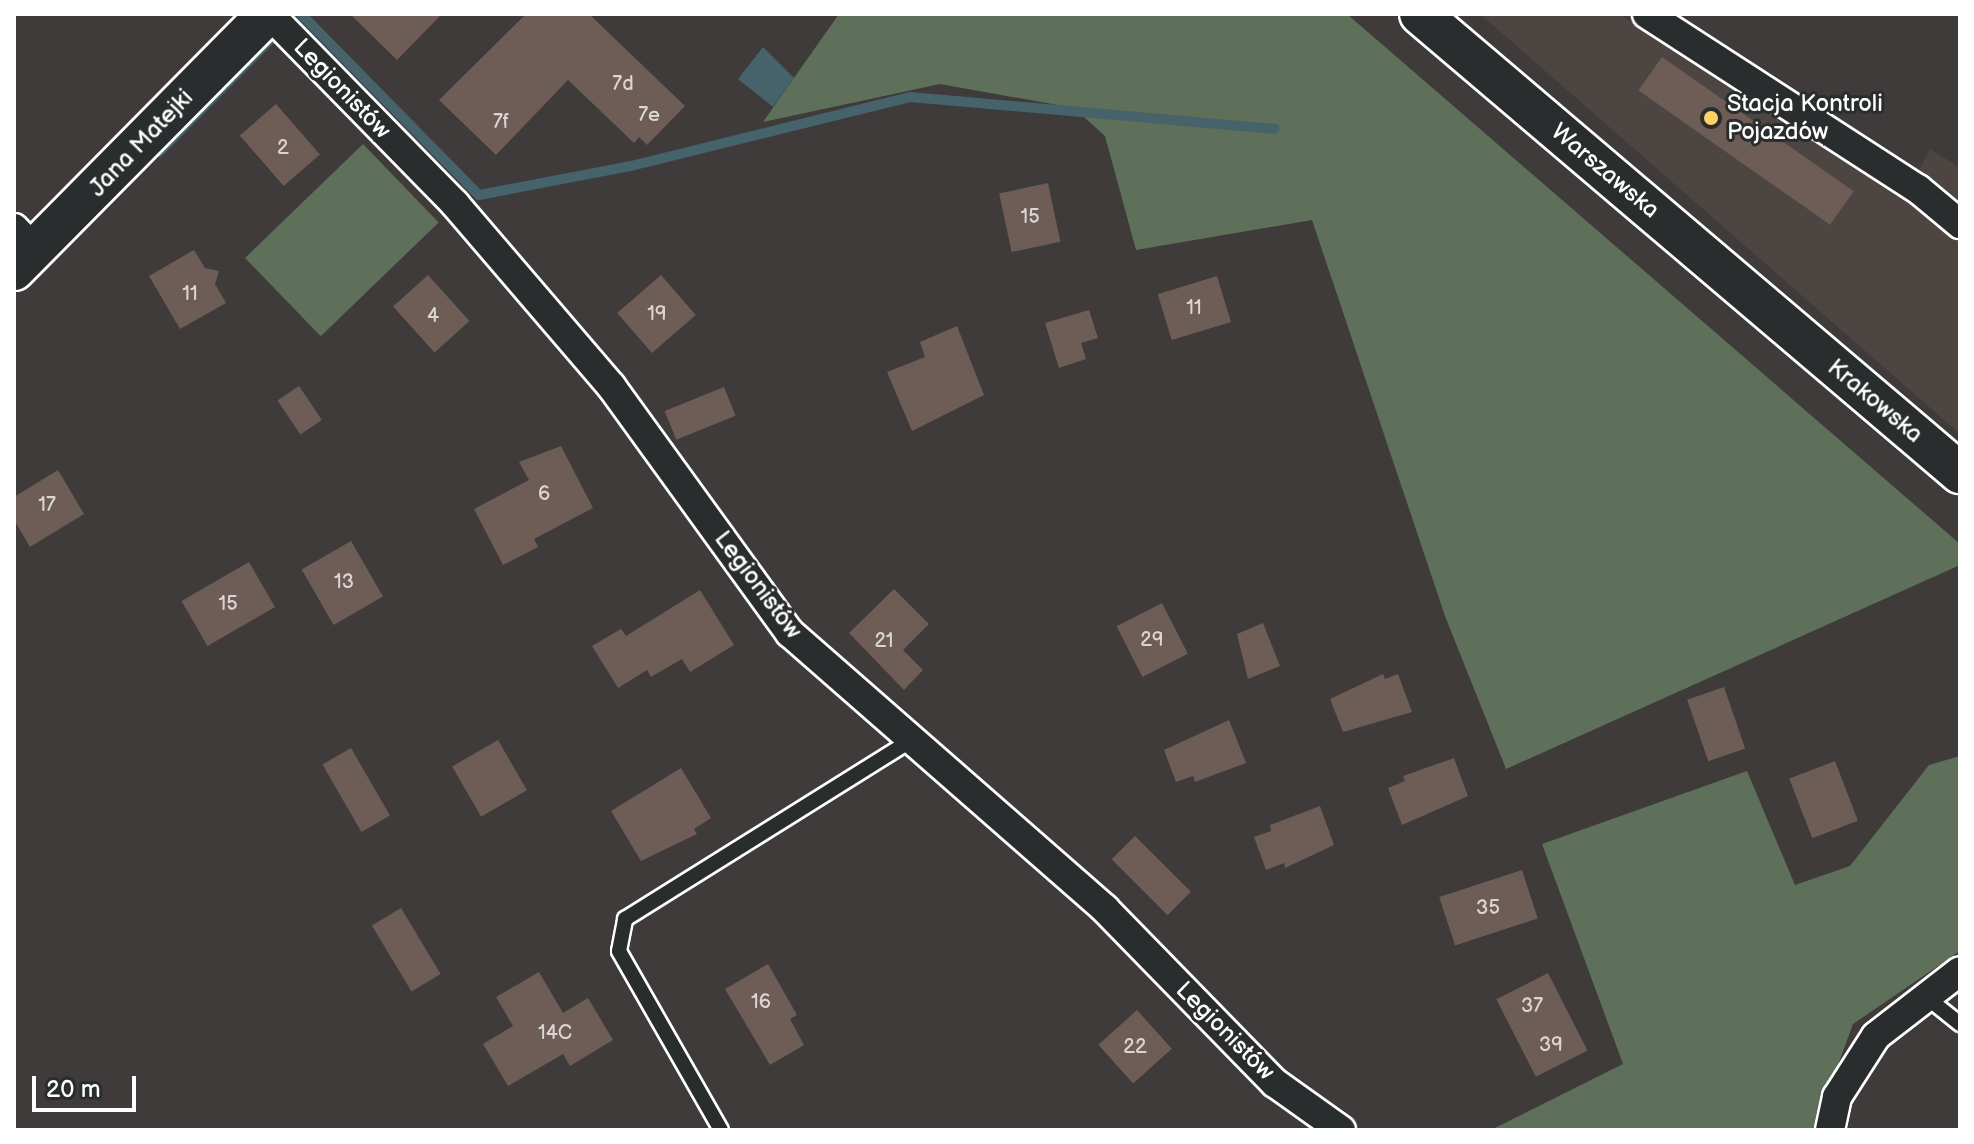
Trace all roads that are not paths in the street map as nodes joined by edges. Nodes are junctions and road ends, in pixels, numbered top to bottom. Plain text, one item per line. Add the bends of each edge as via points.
1 (268, 14) edge
2 (1420, 14) edge
3 (1647, 14) edge
4 (1960, 224) edge
5 (21, 249) edge
6 (1790, 328) joint
7 (1960, 473) edge
8 (911, 740) junction
9 (1960, 971) edge
10 (1924, 995) junction
11 (1960, 1024) edge
12 (721, 1130) edge
13 (1341, 1130) edge
14 (1830, 1130) edge

1 - 5 main road, Jana Matejki
1 - 8 street, Legionistów via 455,204 611,386 790,633
2 - 6 main road, Warszawska
3 - 4 street via 1918,189
6 - 7 main road, Krakowska
8 - 12 lane via 625,919 619,951
8 - 13 street, Legionistów via 1105,909 1275,1083
9 - 10 street
10 - 11 lane
10 - 14 street via 1876,1036 1854,1066 1837,1097

